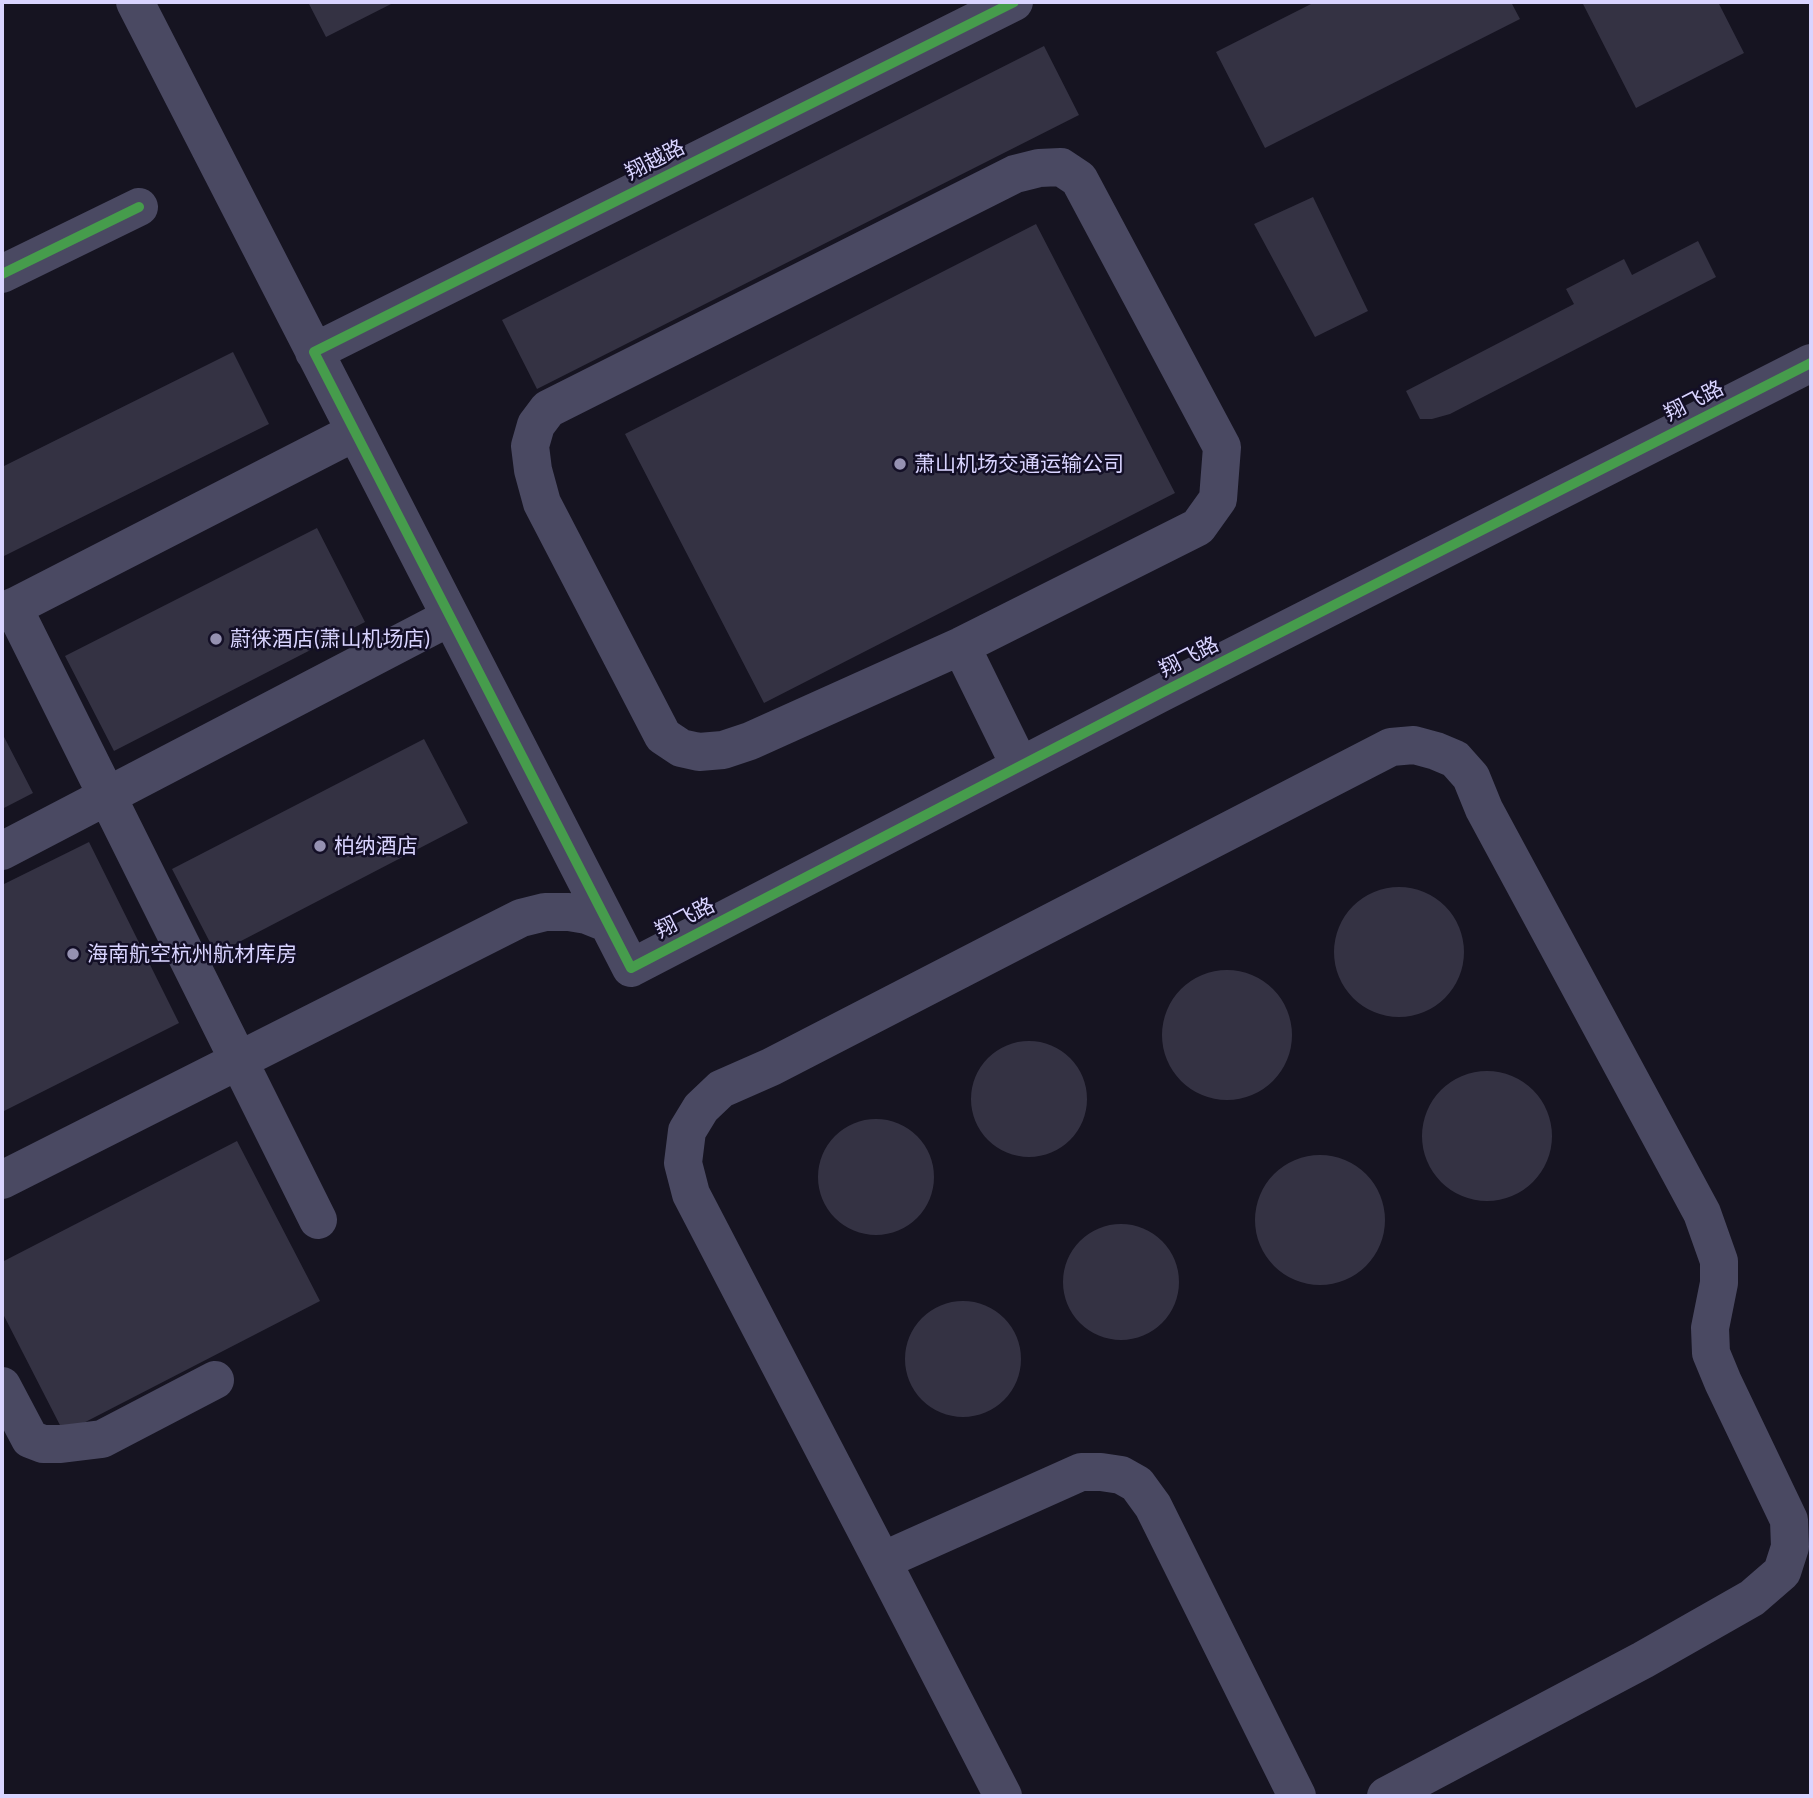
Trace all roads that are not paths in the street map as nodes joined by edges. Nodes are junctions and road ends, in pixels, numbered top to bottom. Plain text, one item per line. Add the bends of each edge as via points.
1 (135, 2) edge
2 (1013, 2) edge
3 (139, 206) dead end
4 (2, 274) edge
5 (314, 352) junction
6 (1811, 363) edge
7 (355, 432) junction
8 (8, 610) edge
9 (450, 617) junction
10 (961, 646) junction
11 (1020, 766) junction
12 (107, 797) junction
13 (2, 850) edge
14 (607, 923) junction
15 (238, 1060) junction
16 (2, 1180) edge
17 (318, 1220) dead end
18 (215, 1380) dead end
19 (2, 1386) edge
20 (882, 1561) junction
21 (1003, 1796) edge
22 (1297, 1796) edge
23 (1386, 1796) edge

1 - 5 street
2 - 5 street, 翔越路
3 - 4 street
5 - 7 street
6 - 11 street, 翔飞路
7 - 8 street
7 - 9 street
8 - 12 street
9 - 12 street
9 - 14 street
10 - 10 street via 750,741 723,750 681,748 663,736 542,503 530,446 536,425 548,409 1015,174 1061,167 1079,179 1222,447 1218,499 1198,527
10 - 11 street
11 - 14 street, 翔飞路 via 631,968
12 - 13 street
12 - 15 street
14 - 15 street via 569,912 521,918
15 - 16 street
15 - 17 street
18 - 19 street via 102,1439 61,1444 30,1439
20 - 21 street
20 - 22 street via 1081,1472 1121,1475 1137,1484 1153,1506
20 - 23 street via 691,1194 684,1163 687,1131 701,1108 721,1089 1391,747 1414,745 1455,759 1471,777 1702,1213 1719,1261 1711,1353 1789,1520 1790,1547 1782,1572 1752,1598

